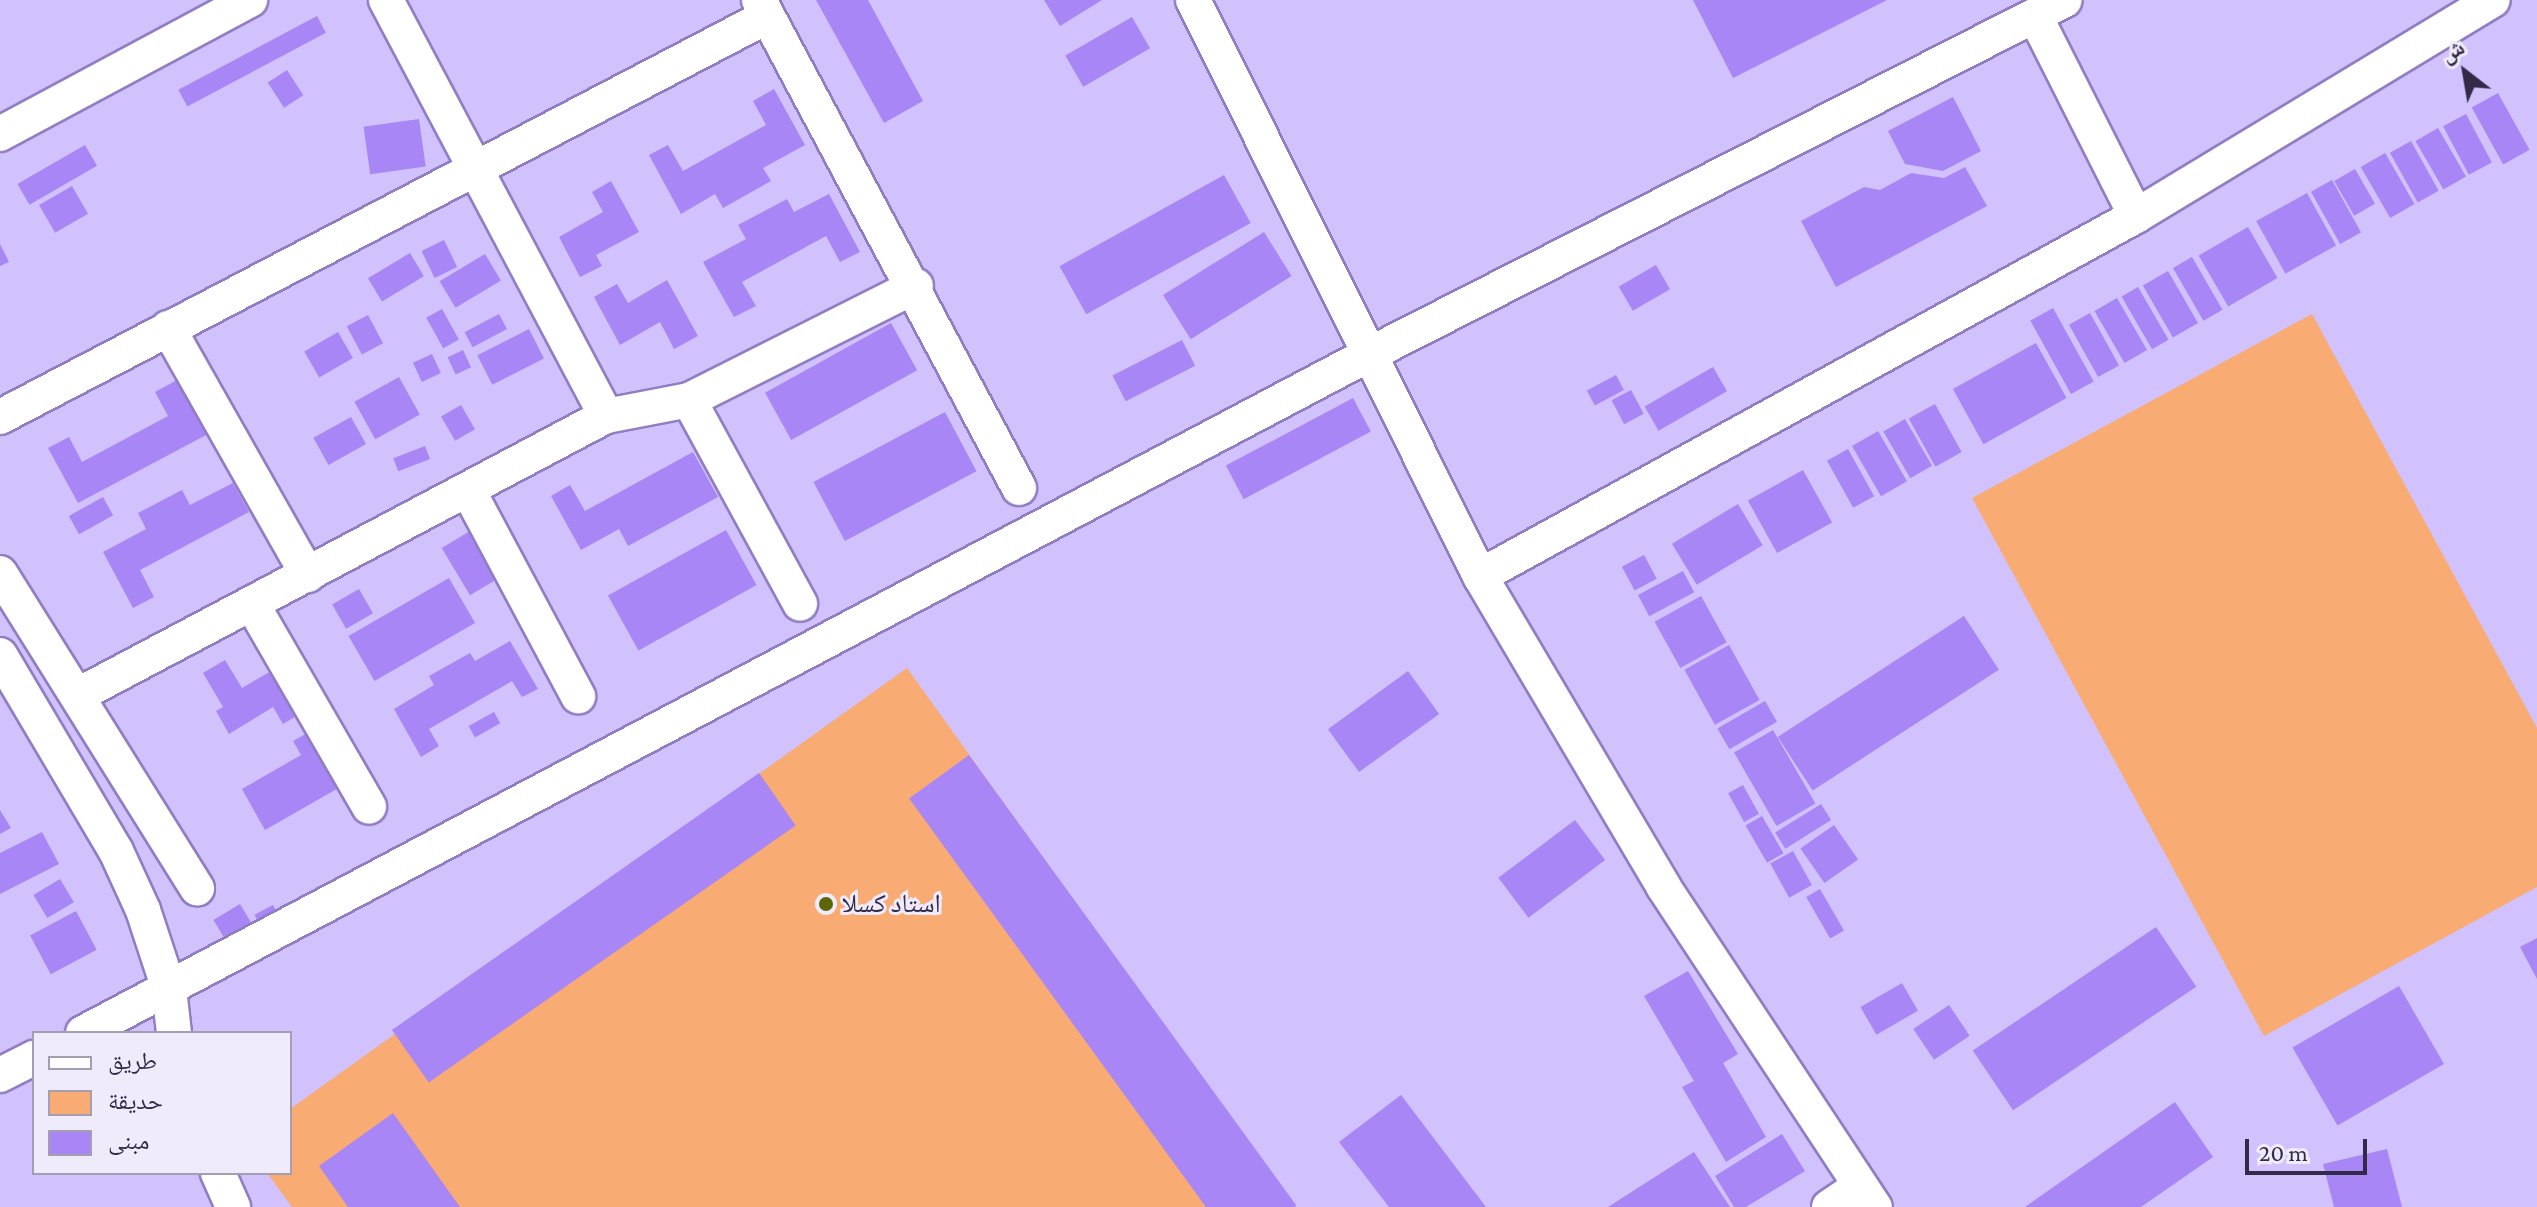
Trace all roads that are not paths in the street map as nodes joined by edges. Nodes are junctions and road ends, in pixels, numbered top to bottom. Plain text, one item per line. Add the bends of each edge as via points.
1 (250, 0) edge
2 (386, 0) edge
3 (1193, 0) edge
4 (2065, 0) edge
5 (2493, 0) edge
6 (764, 8) edge
7 (2035, 16) junction
8 (0, 134) edge
9 (476, 169) junction
10 (2136, 216) junction
11 (916, 286) junction
12 (168, 328) junction
13 (1366, 356) junction
14 (689, 400) junction
15 (606, 416) junction
16 (0, 417) edge
17 (1019, 488) dead end
18 (468, 490) junction
19 (0, 573) edge
20 (308, 575) junction
21 (1480, 576) junction
22 (252, 604) junction
23 (800, 604) dead end
24 (3, 666) edge
25 (80, 694) junction
26 (578, 696) dead end
27 (369, 807) dead end
28 (197, 888) dead end
29 (169, 989) junction
30 (87, 1031) edge
31 (174, 1031) edge
32 (32, 1059) edge
33 (0, 1075) edge
34 (219, 1175) edge
35 (1867, 1197) edge
36 (233, 1207) edge
37 (1829, 1207) edge

1 - 8 street
2 - 9 street
3 - 13 street
4 - 7 street
5 - 10 street
6 - 9 street
6 - 11 street
7 - 10 street
7 - 13 street
9 - 12 street
9 - 15 street
10 - 21 street
11 - 14 street
11 - 17 street
12 - 16 street
12 - 20 street
13 - 21 street
13 - 29 street
14 - 15 street
14 - 23 street
15 - 18 street
18 - 20 street
18 - 26 street
19 - 25 street
20 - 22 street
21 - 35 street via 1663,886
22 - 25 street
22 - 27 street
24 - 29 street via 116,851 143,910
25 - 28 street
29 - 30 street
29 - 31 street
32 - 33 street
34 - 36 street
35 - 37 street

